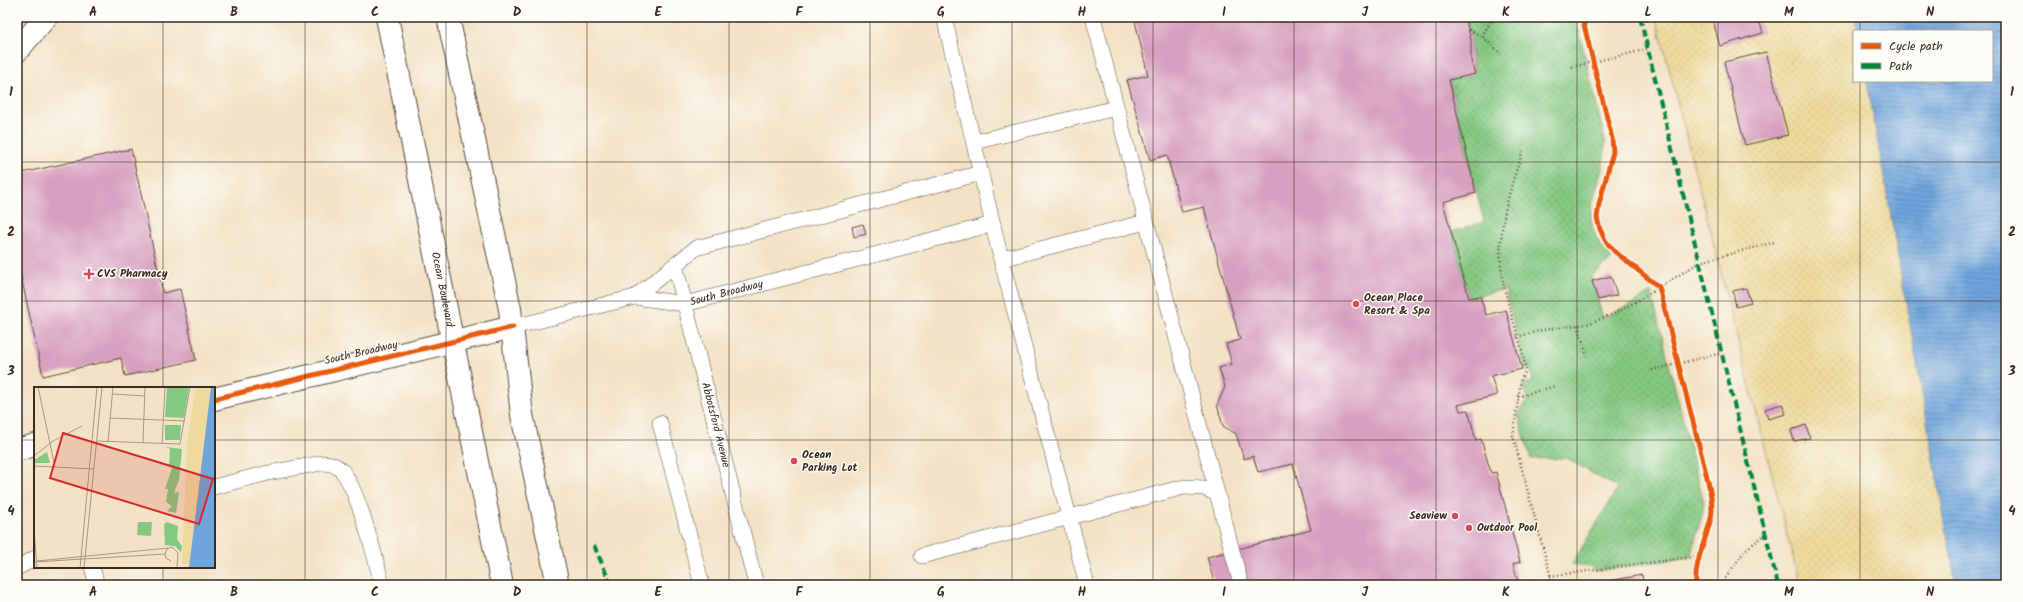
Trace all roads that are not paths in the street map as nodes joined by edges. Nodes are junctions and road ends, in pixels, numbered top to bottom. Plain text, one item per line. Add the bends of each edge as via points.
1 (46, 17) edge
2 (387, 17) edge
3 (448, 17) edge
4 (944, 17) edge
5 (1093, 17) edge
6 (17, 51) edge
7 (1116, 108) junction
8 (974, 142) junction
9 (981, 173) junction
10 (1146, 222) junction
11 (993, 224) junction
12 (1001, 259) junction
13 (675, 265) junction
14 (635, 297) junction
15 (684, 304) junction
16 (513, 326) junction
17 (454, 342) junction
18 (215, 399) edge
19 (660, 423) dead end
20 (215, 487) edge
21 (1216, 494) junction
22 (1069, 517) junction
23 (922, 556) dead end
24 (34, 559) edge
25 (17, 568) edge
26 (92, 568) edge
27 (97, 585) edge
28 (382, 585) edge
29 (502, 585) edge
30 (558, 585) edge
31 (702, 585) edge
32 (756, 585) edge
33 (1087, 585) edge
34 (1241, 585) edge

1 - 6 main road
2 - 17 main road, Ocean Boulevard
3 - 16 main road
4 - 8 lane
5 - 7 lane
7 - 8 lane
7 - 10 lane
8 - 9 lane
9 - 11 lane
9 - 13 lane via 696,248
10 - 12 lane
10 - 21 lane
11 - 12 lane
11 - 15 lane, South Broadway via 781,281
12 - 22 lane
13 - 14 lane
13 - 15 lane, Abbotsford Avenue
14 - 15 lane, South Broadway
14 - 16 lane
15 - 32 lane, Abbotsford Avenue
16 - 17 main road, South Broadway
16 - 30 main road via 522,415
17 - 18 main road, South Broadway
17 - 29 main road, Ocean Boulevard
19 - 31 lane
20 - 28 lane via 322,462 339,468 352,490
21 - 22 lane via 1204,488 1184,487
21 - 34 lane
22 - 23 lane
22 - 33 lane
24 - 25 lane
26 - 27 lane

